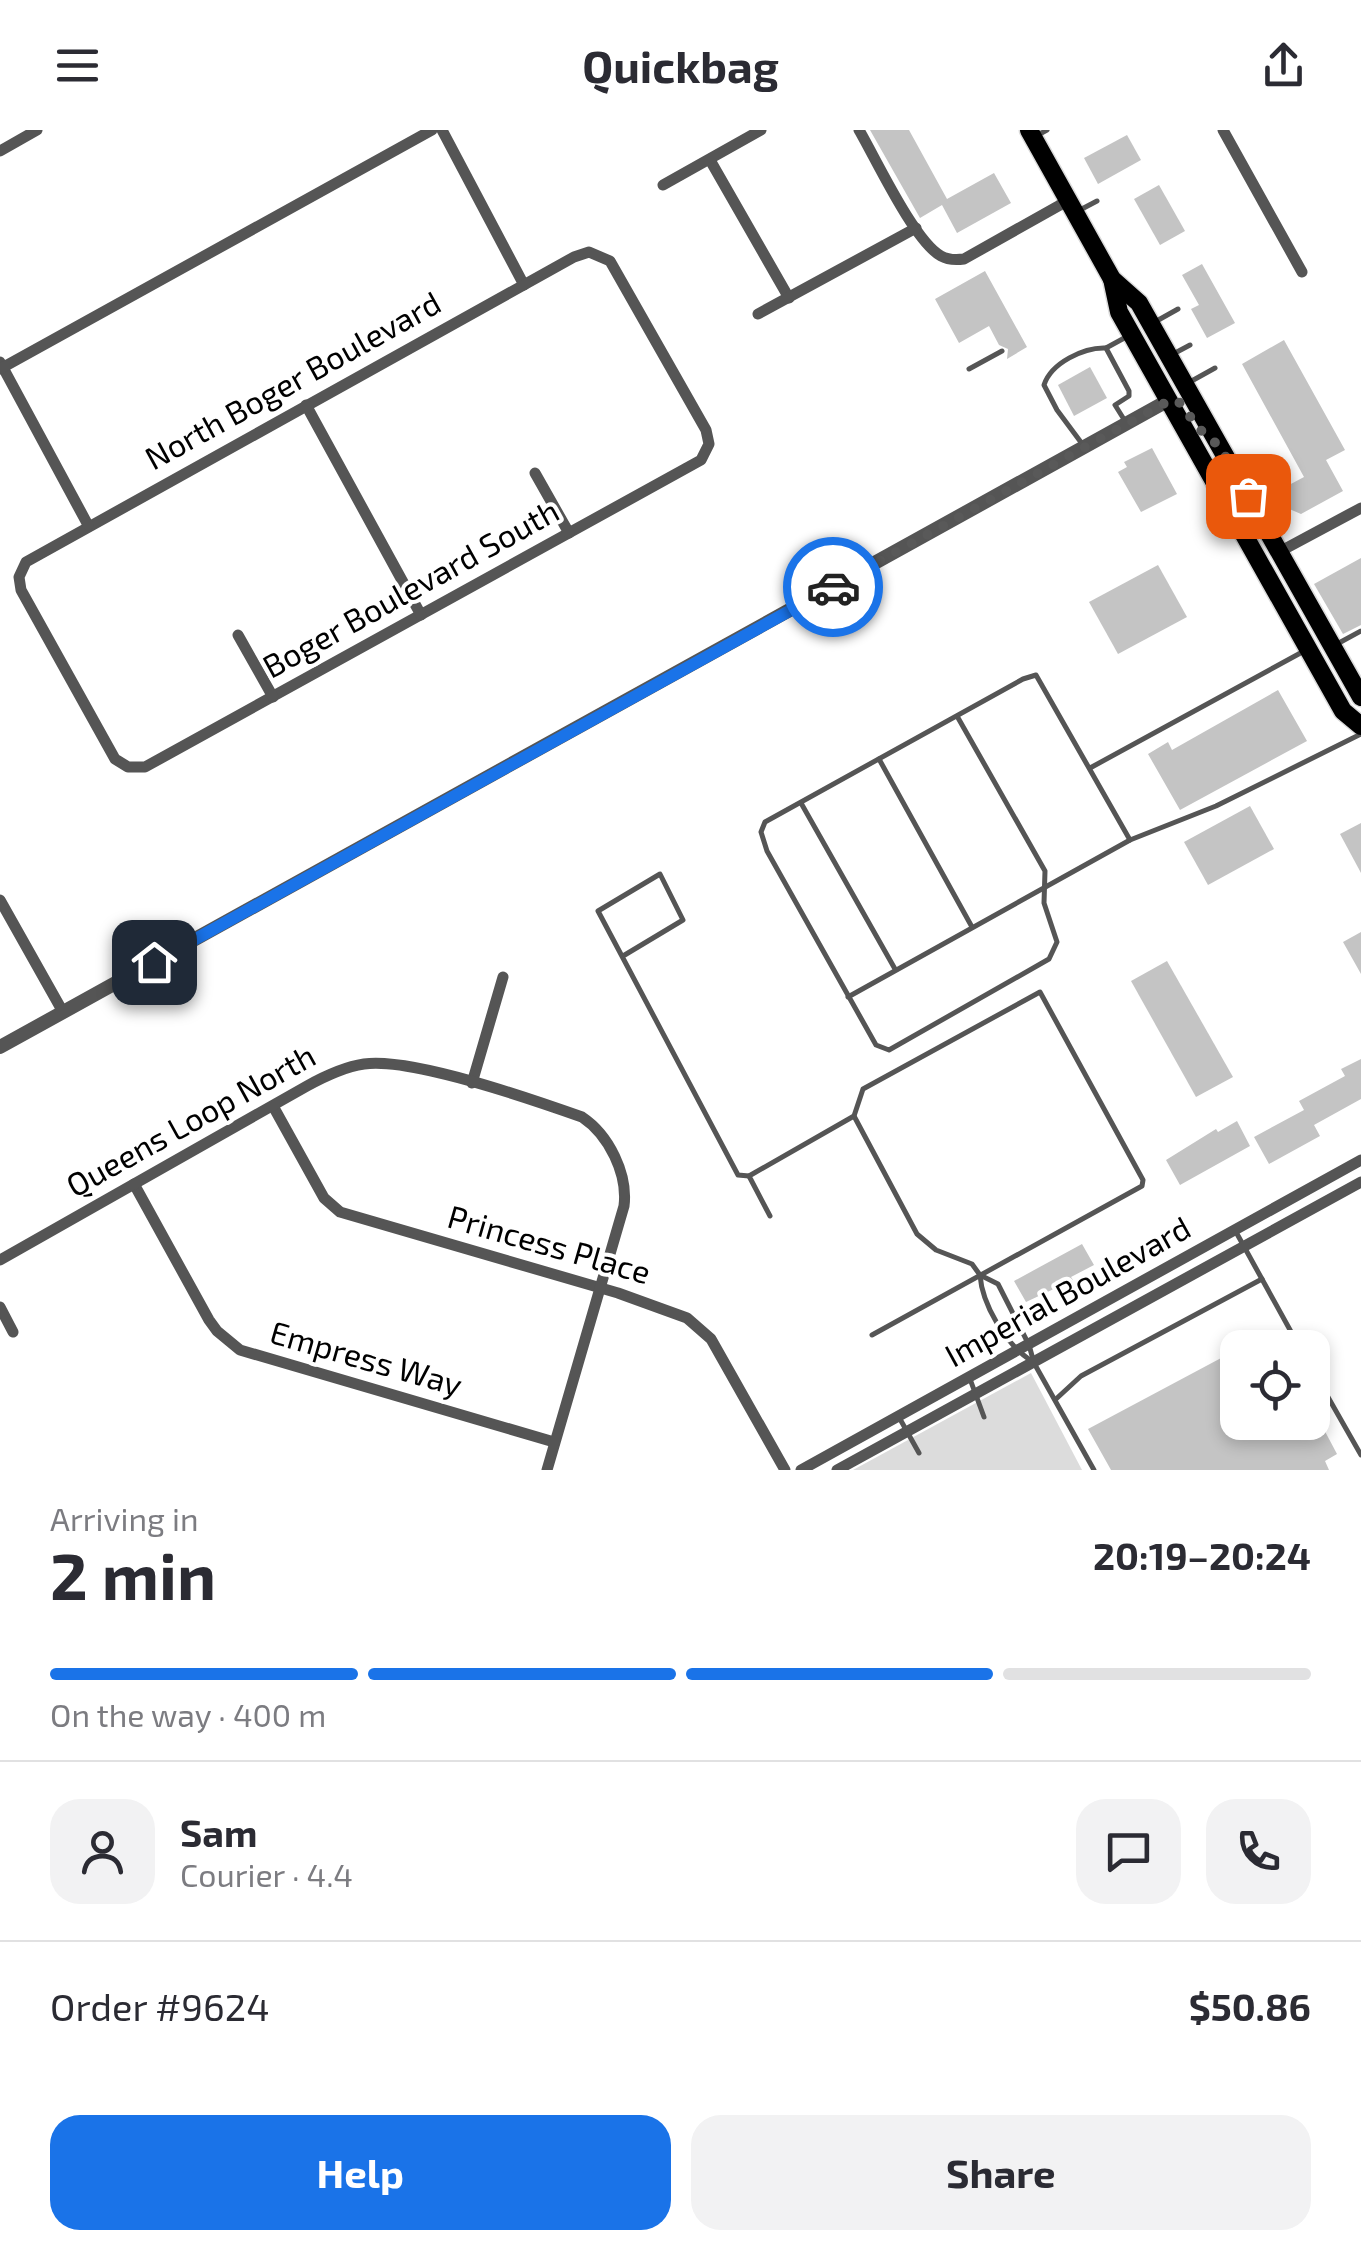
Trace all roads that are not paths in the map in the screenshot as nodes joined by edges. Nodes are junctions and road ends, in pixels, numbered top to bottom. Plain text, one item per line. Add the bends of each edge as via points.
1 (37, 130) edge
2 (432, 130) edge
3 (442, 130) edge
4 (761, 130) edge
5 (859, 130) edge
6 (1223, 130) edge
7 (1037, 133) edge
8 (0, 151) edge
9 (710, 160) junction
10 (663, 185) dead end
11 (1097, 201) dead end
12 (1072, 206) junction
13 (916, 228) junction
14 (1302, 272) dead end
15 (1112, 279) junction
16 (524, 285) junction
17 (788, 298) junction
18 (1178, 309) dead end
19 (758, 314) dead end
20 (1151, 324) junction
21 (1131, 334) junction
22 (1190, 345) dead end
23 (1106, 348) junction
24 (1002, 351) dead end
25 (1169, 356) junction
26 (1, 366) edge
27 (1216, 368) dead end
28 (969, 370) dead end
29 (1185, 385) junction
30 (1168, 400) junction
31 (306, 405) junction
32 (1127, 424) junction
33 (709, 444) joint
34 (1220, 447) junction
35 (1084, 448) junction
36 (535, 472) dead end
37 (1276, 480) dead end
38 (1248, 496) junction
39 (1361, 508) edge
40 (88, 525) junction
41 (568, 533) junction
42 (1279, 552) junction
43 (421, 615) junction
44 (1361, 631) edge
45 (238, 635) dead end
46 (1332, 647) junction
47 (1308, 649) junction
48 (273, 697) junction
49 (1361, 698) edge
50 (957, 716) junction
51 (1361, 726) edge
52 (1361, 734) edge
53 (879, 760) junction
54 (128, 767) joint
55 (1090, 768) junction
56 (801, 803) junction
57 (1130, 840) junction
58 (1045, 887) junction
59 (0, 900) edge
60 (972, 927) junction
61 (623, 956) junction
62 (896, 969) junction
63 (503, 977) dead end
64 (848, 997) junction
65 (63, 1012) junction
66 (0, 1046) edge
67 (472, 1083) junction
68 (273, 1106) junction
69 (854, 1116) junction
70 (1361, 1160) edge
71 (749, 1176) junction
72 (1361, 1182) edge
73 (134, 1184) junction
74 (770, 1216) dead end
75 (1236, 1230) junction
76 (1244, 1247) junction
77 (0, 1260) edge
78 (980, 1274) junction
79 (1262, 1279) junction
80 (599, 1288) junction
81 (0, 1307) edge
82 (1290, 1330) edge
83 (13, 1332) dead end
84 (872, 1335) dead end
85 (1024, 1348) junction
86 (1034, 1363) junction
87 (970, 1379) junction
88 (978, 1394) junction
89 (1056, 1400) junction
90 (1330, 1401) edge
91 (898, 1417) junction
92 (984, 1418) dead end
93 (908, 1432) junction
94 (554, 1442) junction
95 (919, 1453) dead end
96 (1361, 1455) edge
97 (548, 1470) edge
98 (785, 1470) edge
99 (801, 1470) edge
100 (837, 1470) edge
101 (1094, 1470) edge

1 - 8 street
2 - 26 street
3 - 16 street
4 - 9 street
5 - 13 street
6 - 14 street
7 - 12 main road
9 - 10 street
9 - 17 street
11 - 12 lane
12 - 13 street via 964,259 940,256
12 - 15 main road via 1090,255
13 - 17 street
15 - 20 main road
15 - 21 main road
16 - 31 street, North Boger Boulevard
16 - 33 street, North Boger Boulevard via 574,257 597,253 610,261
17 - 19 street
18 - 20 lane
20 - 25 main road
21 - 23 lane
21 - 30 main road
22 - 25 lane
23 - 32 lane via 1130,392 1116,405
23 - 35 lane via 1091,348 1054,368 1044,385
24 - 28 lane
25 - 29 main road
26 - 40 street
27 - 29 lane
29 - 34 main road
30 - 32 street
30 - 34 main road via 1182,404
30 - 47 main road
31 - 40 street, North Boger Boulevard
31 - 43 street
32 - 35 street
33 - 41 street, Boger Boulevard South via 701,460
34 - 38 main road
35 - 65 street
36 - 41 street
37 - 38 lane
38 - 42 main road
39 - 42 street
40 - 54 street, North Boger Boulevard via 31,557 21,569 20,590 111,754
41 - 43 street, Boger Boulevard South
42 - 46 main road
43 - 48 street, Boger Boulevard South
44 - 46 lane
45 - 48 street
46 - 49 main road
47 - 51 main road via 1343,711
47 - 55 lane
48 - 54 street, Boger Boulevard South via 146,767
50 - 53 lane
50 - 55 lane via 1036,674
50 - 58 lane via 1045,871
52 - 57 lane
53 - 56 lane
53 - 60 lane
55 - 57 lane
56 - 62 lane
56 - 64 lane via 765,822 766,851
57 - 58 lane
58 - 60 lane
58 - 64 lane via 1057,942 1049,960 890,1050 876,1046
59 - 65 street
60 - 62 lane
61 - 61 lane via 598,911 660,874 683,920
61 - 71 lane via 738,1175
62 - 64 lane
63 - 67 street
65 - 66 street
67 - 68 street, Queens Loop North via 367,1063 326,1076
67 - 80 street, Queens Loop North via 582,1118 601,1134 626,1187
68 - 73 street, Queens Loop North
68 - 80 street, Princess Place via 324,1198 340,1212
69 - 71 lane
69 - 78 lane via 917,1234
69 - 78 lane via 863,1090 1040,992 1144,1180
70 - 75 street, Imperial Boulevard
71 - 74 lane
72 - 76 street, Imperial Boulevard
73 - 77 street, Queens Loop North
73 - 94 street, Empress Way via 209,1320 240,1350
75 - 76 lane
75 - 85 street, Imperial Boulevard
76 - 79 lane
76 - 86 street, Imperial Boulevard
78 - 84 lane
78 - 85 lane via 981,1291
78 - 85 lane via 998,1284
79 - 82 lane
79 - 89 lane via 1082,1376
80 - 94 street, Queens Loop North
80 - 98 street, Princess Place via 665,1308 700,1327
81 - 83 street
85 - 86 lane
85 - 86 lane
85 - 87 street, Imperial Boulevard
86 - 88 street, Imperial Boulevard
86 - 89 lane
87 - 88 lane
87 - 91 street, Imperial Boulevard
88 - 92 lane
88 - 93 street, Imperial Boulevard
89 - 101 lane
90 - 96 lane
91 - 93 lane
91 - 99 street, Imperial Boulevard
93 - 95 lane
93 - 100 street, Imperial Boulevard
94 - 97 street, Queens Loop North

